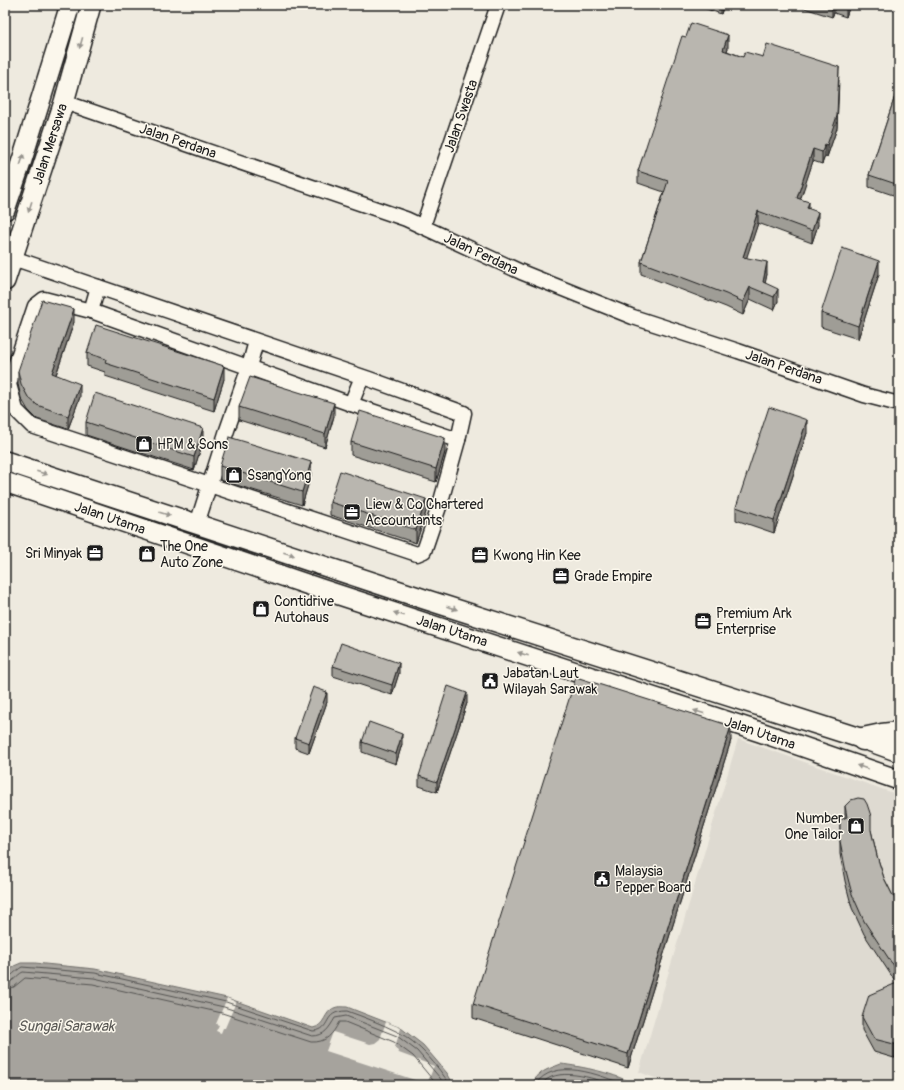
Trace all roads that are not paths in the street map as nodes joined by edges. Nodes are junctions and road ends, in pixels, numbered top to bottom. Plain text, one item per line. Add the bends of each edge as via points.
1 (70, 5) edge
2 (91, 5) edge
3 (498, 5) edge
4 (64, 102) junction
5 (5, 210) edge
6 (423, 226) junction
7 (13, 258) junction
8 (5, 281) edge
9 (98, 287) junction
10 (91, 311) junction
11 (256, 341) junction
12 (249, 367) junction
13 (362, 377) junction
14 (351, 404) junction
15 (899, 404) edge
16 (458, 440) junction
17 (5, 461) edge
18 (5, 482) edge
19 (210, 484) junction
20 (197, 524) junction
21 (899, 733) edge
22 (863, 739) junction
23 (899, 752) edge
24 (899, 780) edge

5 -> 1 main road, Jalan Mersawa
2 -> 4 main road, Jalan Mersawa
3 - 6 street, Jalan Swasta
4 - 6 street, Jalan Perdana
4 -> 7 main road, Jalan Mersawa
6 - 15 street, Jalan Perdana via 521,272 633,317 864,395
7 - 8 main road, Jalan Mersawa
7 - 9 street
9 - 10 street
9 - 11 street
10 - 12 street
10 - 19 street via 44,299 35,306 9,384 16,410 32,426
11 - 12 street
11 - 13 street
12 - 14 street
12 - 19 street
13 - 14 street
13 - 16 street via 464,413
14 - 16 street
16 - 19 street via 424,551 417,554
17 -> 20 main road, Jalan Utama
24 -> 18 main road, Jalan Utama
19 - 20 street
20 -> 22 main road, Jalan Utama via 438,604
21 - 22 highway
22 - 23 main road, Jalan Utama

